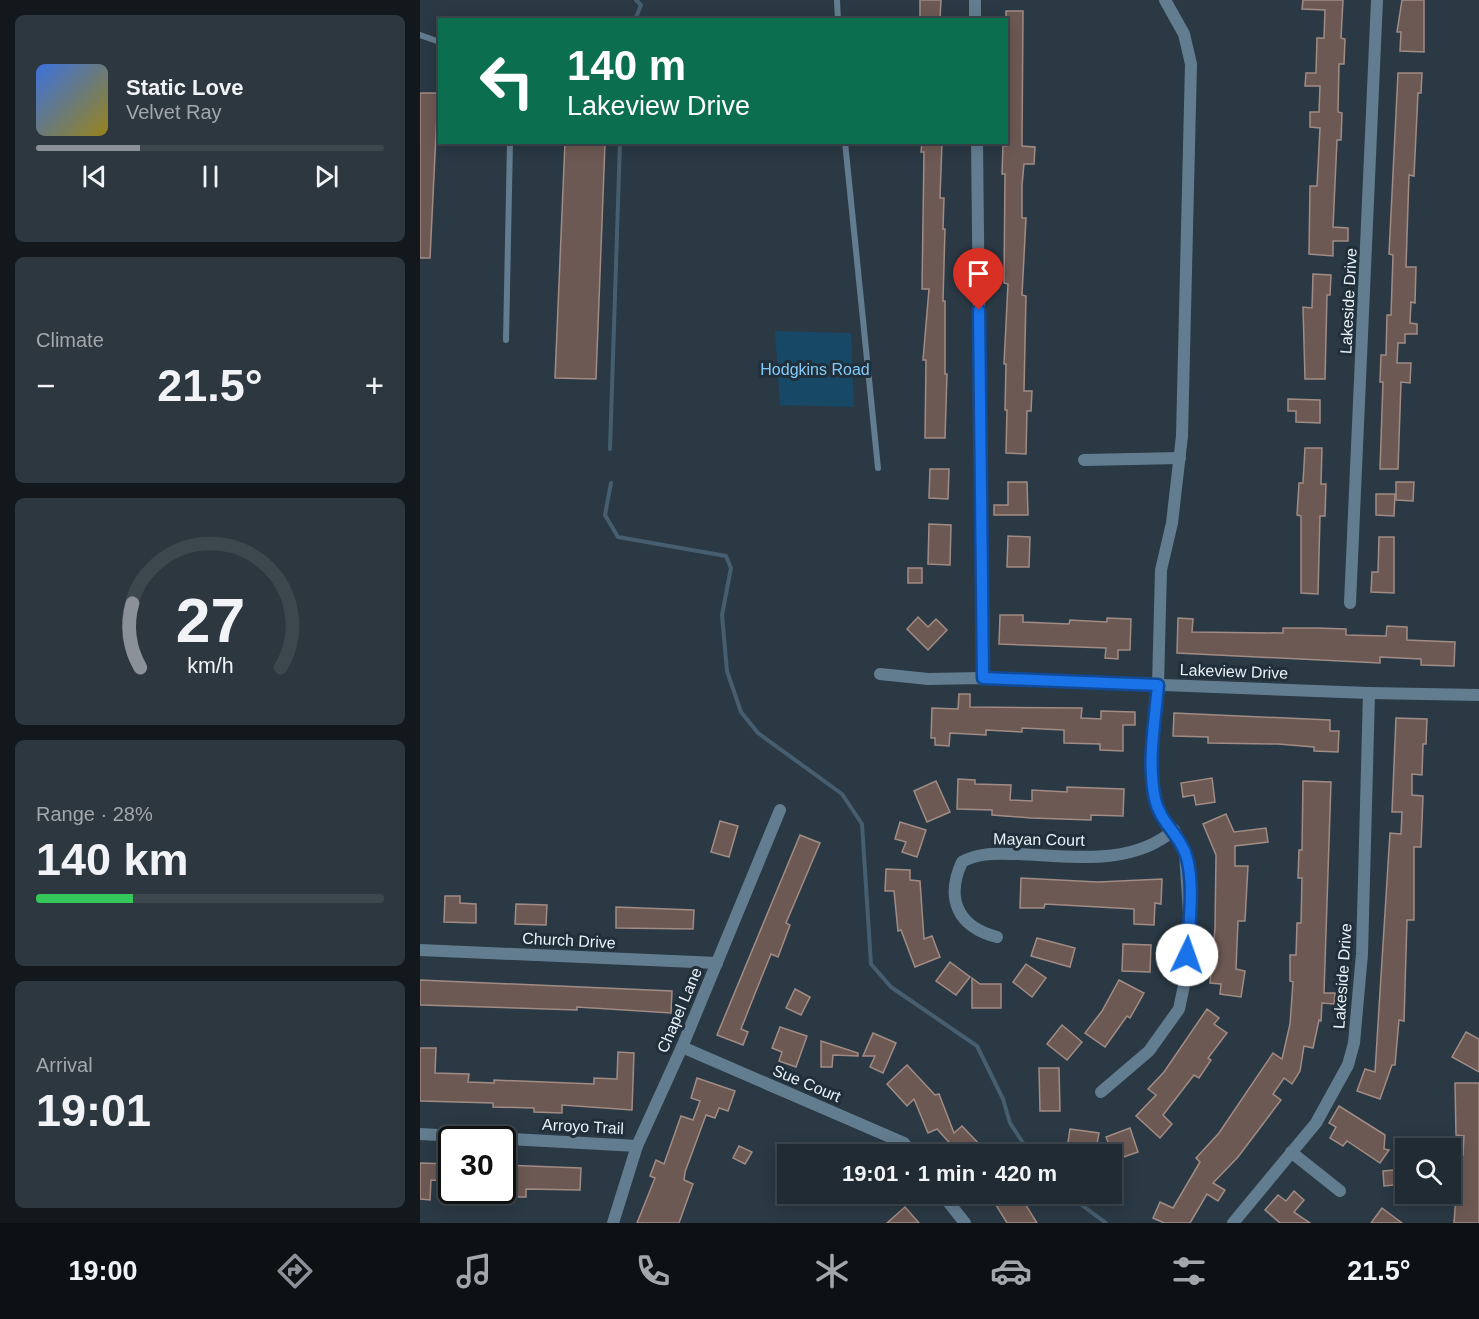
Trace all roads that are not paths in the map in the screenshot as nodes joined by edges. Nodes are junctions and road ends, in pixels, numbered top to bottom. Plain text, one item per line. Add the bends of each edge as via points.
1 (837, 0) edge
2 (975, 0) edge
3 (1165, 0) edge
4 (1377, 0) edge
5 (838, 18) edge
6 (975, 18) edge
7 (420, 35) edge
8 (438, 41) edge
9 (510, 144) edge
10 (845, 144) edge
11 (976, 144) edge
12 (506, 340) dead end
13 (1180, 458) junction
14 (1083, 460) dead end
15 (878, 468) dead end
16 (1350, 603) dead end
17 (880, 674) dead end
18 (983, 678) junction
19 (1158, 685) junction
20 (1369, 693) junction
21 (1479, 695) edge
22 (780, 810) dead end
23 (1174, 830) junction
24 (997, 937) dead end
25 (420, 950) edge
26 (717, 963) junction
27 (682, 1047) junction
28 (1101, 1092) dead end
29 (420, 1134) edge
30 (905, 1144) edge
31 (637, 1146) junction
32 (1291, 1152) junction
33 (1340, 1191) dead end
34 (950, 1204) edge
35 (613, 1223) edge
36 (965, 1223) edge
37 (1233, 1223) edge

1 - 5 lane
2 - 6 street
3 - 13 street via 1184,34 1191,64
4 - 16 street, Lakeside Drive
7 - 8 lane
9 - 12 lane
10 - 15 lane
11 - 18 street
13 - 14 street
13 - 19 street via 1161,570
17 - 18 street, Lakeview Drive via 928,679
18 - 19 street, Lakeview Drive
19 - 20 street, Lakeview Drive
19 - 23 street via 1152,782 1163,819
20 - 21 street, Lakeview Drive
20 - 32 street, Lakeside Drive via 1362,954 1354,1043 1336,1088 1316,1123
22 - 26 street, Chapel Lane
23 - 24 street, Mayan Court via 1158,844 1118,856 990,854 962,862 954,882 956,904 963,919 977,932
23 - 28 street via 1189,874 1179,1009 1149,1051
25 - 26 street, Church Drive
26 - 27 street, Chapel Lane
27 - 30 street, Sue Court
27 - 31 street, Chapel Lane
29 - 31 street, Arroyo Trail
31 - 35 street, Chapel Lane
32 - 33 street
32 - 37 street, Lakeside Drive
34 - 36 street

